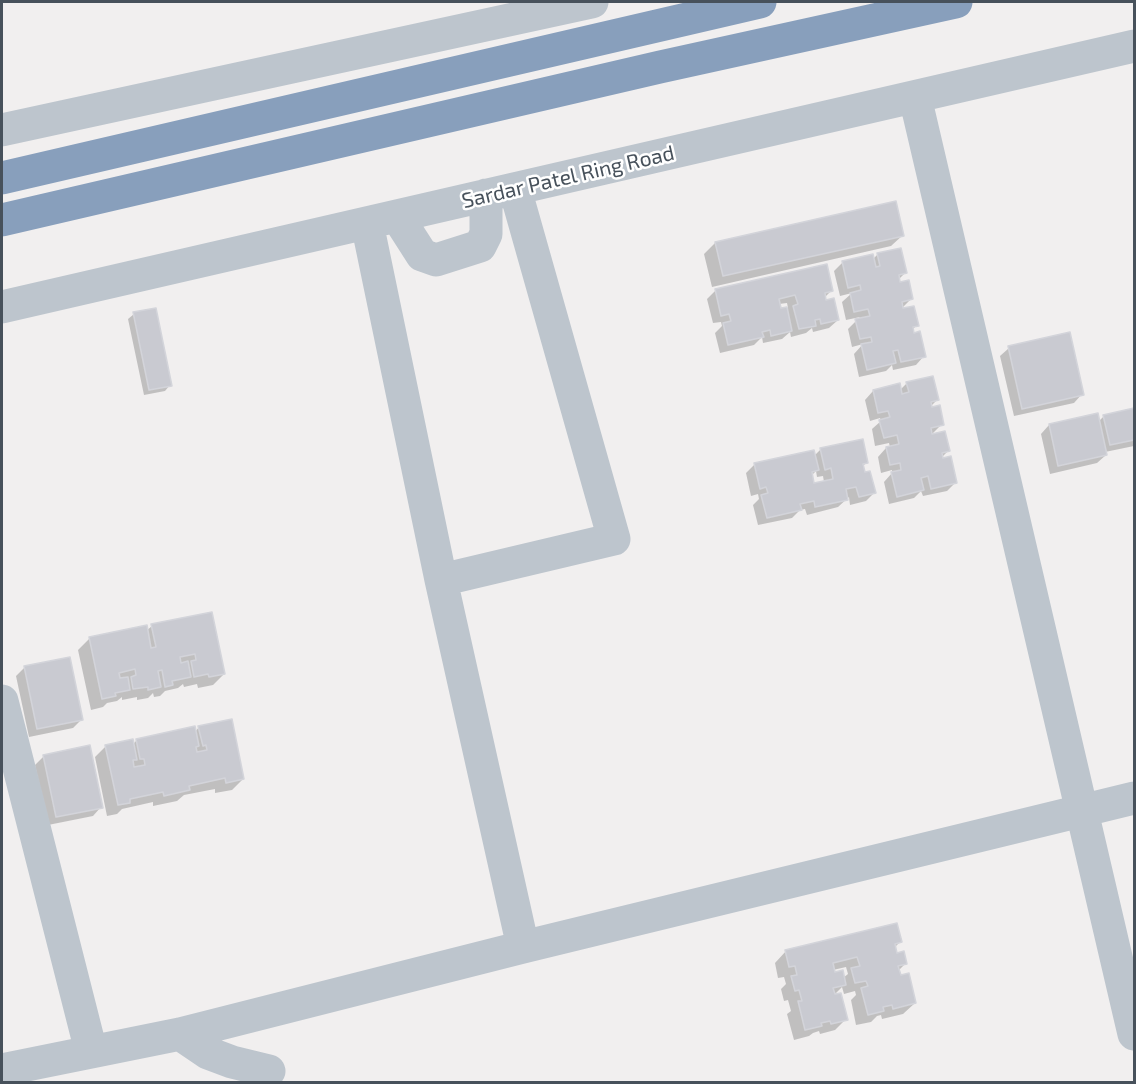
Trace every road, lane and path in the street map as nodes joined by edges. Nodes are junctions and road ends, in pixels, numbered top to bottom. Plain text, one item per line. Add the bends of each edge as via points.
1 (592, 2) edge
2 (760, 2) edge
3 (956, 2) edge
4 (1134, 46) edge
5 (915, 97) junction
6 (2, 130) edge
7 (2, 178) edge
8 (500, 192) junction
9 (2, 220) edge
10 (382, 220) junction
11 (2, 307) edge
12 (441, 580) junction
13 (2, 701) edge
14 (1134, 798) edge
15 (1081, 810) junction
16 (523, 947) junction
17 (1133, 1020) edge
18 (180, 1034) junction
19 (79, 1063) edge
20 (2, 1070) edge
21 (269, 1071) dead end

1 - 6 street
2 - 7 highway
3 - 9 highway
4 - 5 street, Sardar Patel Ring Road
5 - 8 street, Sardar Patel Ring Road
5 - 15 street
8 - 10 street, Sardar Patel Ring Road
8 - 10 street via 480,246 436,260 422,255
8 - 12 street via 614,539
10 - 11 street, Sardar Patel Ring Road
10 - 12 street
12 - 16 street
13 - 19 street
14 - 15 street
15 - 16 street
15 - 17 street
16 - 18 street
18 - 19 street
18 - 21 street via 208,1053
19 - 20 street

